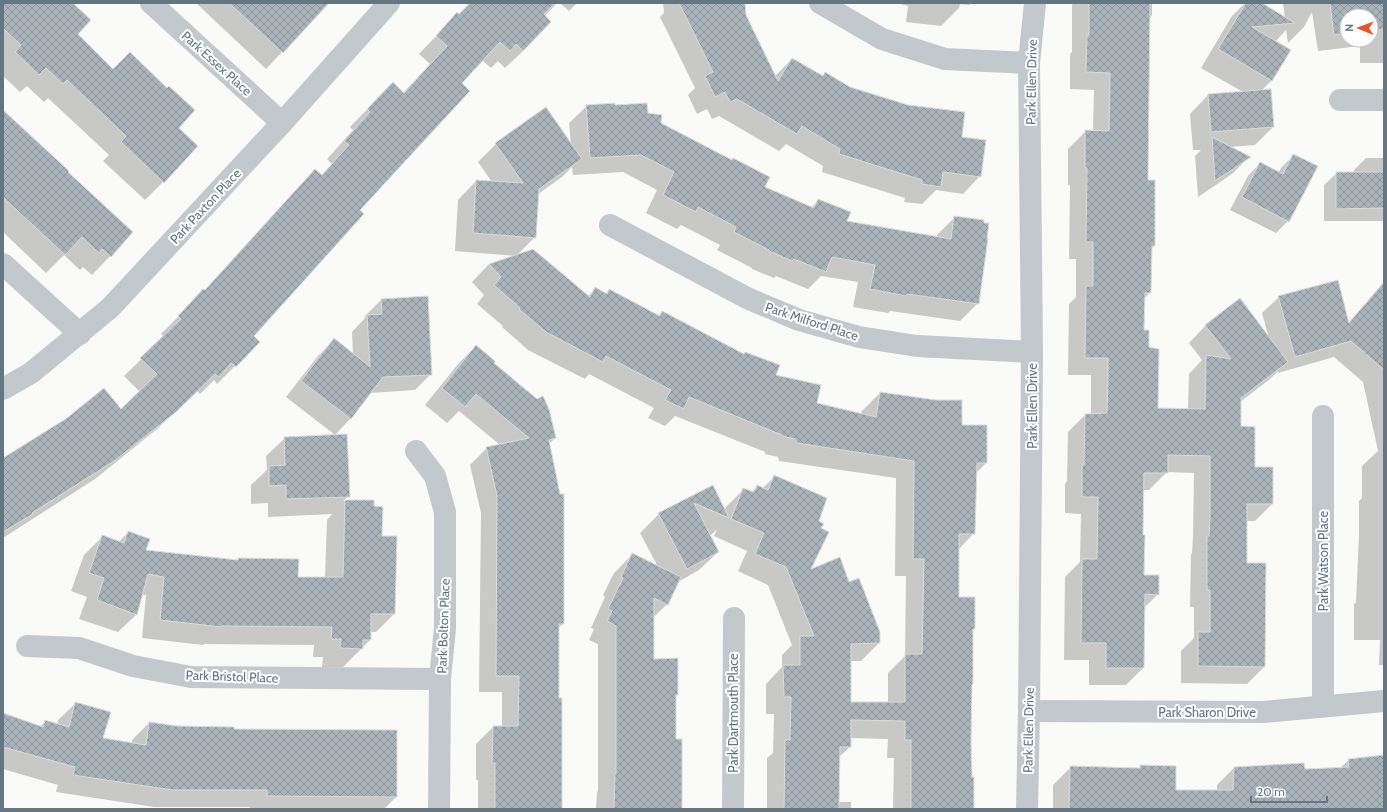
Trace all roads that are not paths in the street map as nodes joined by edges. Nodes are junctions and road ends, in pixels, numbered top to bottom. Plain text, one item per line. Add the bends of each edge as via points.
1 (151, 3) edge
2 (389, 3) edge
3 (820, 3) edge
4 (1034, 3) edge
5 (1029, 63) junction
6 (1340, 100) dead end
7 (1384, 100) edge
8 (282, 123) junction
9 (610, 225) dead end
10 (3, 264) edge
11 (80, 334) junction
12 (1032, 352) junction
13 (3, 389) edge
14 (1324, 416) dead end
15 (416, 450) dead end
16 (734, 618) dead end
17 (27, 646) dead end
18 (440, 679) junction
19 (1384, 701) edge
20 (1323, 706) junction
21 (1029, 711) junction
22 (439, 809) edge
23 (733, 809) edge
24 (1027, 809) edge

1 - 8 street, Park Essex Place
2 - 8 street, Park Paxton Place
3 - 5 street via 882,40 945,59
4 - 5 street, Park Ellen Drive
5 - 12 street, Park Ellen Drive
6 - 7 street
8 - 11 street, Park Paxton Place via 110,308
9 - 12 street, Park Milford Place via 747,298 799,320 859,337 917,346
10 - 11 street
11 - 13 street, Park Paxton Place via 31,373
12 - 21 street, Park Ellen Drive
14 - 20 street, Park Watson Place
15 - 18 street, Park Bolton Place via 436,476 445,512 445,628
16 - 23 street, Park Dartmouth Place
17 - 18 street, Park Bristol Place via 79,648 133,666 191,677
18 - 22 street, Park Bolton Place
19 - 20 street, Park Sharon Drive
20 - 21 street, Park Sharon Drive via 1263,712
21 - 24 street, Park Ellen Drive

